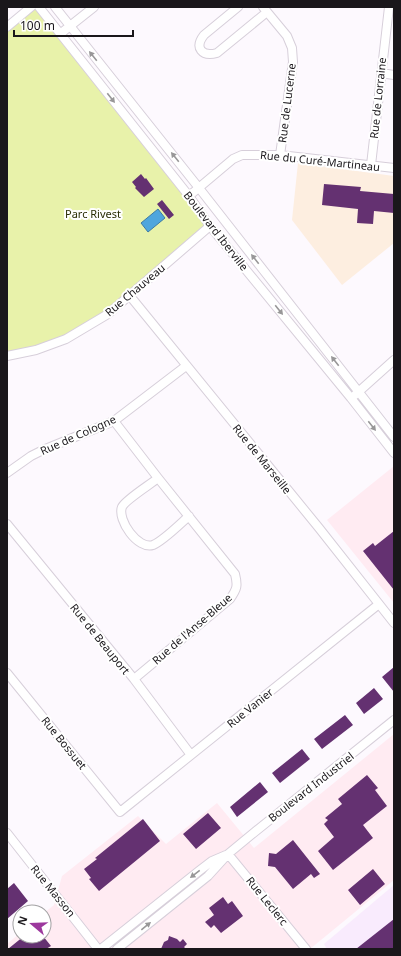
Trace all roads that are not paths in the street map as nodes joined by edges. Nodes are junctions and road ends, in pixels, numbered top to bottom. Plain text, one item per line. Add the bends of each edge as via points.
1 (31, 7) edge
2 (39, 7) edge
3 (54, 7) edge
4 (94, 7) edge
5 (238, 7) edge
6 (388, 7) edge
7 (265, 10) edge
8 (70, 26) junction
9 (7, 27) edge
10 (60, 34) junction
11 (381, 73) junction
12 (394, 75) edge
13 (280, 155) junction
14 (370, 165) junction
15 (394, 168) edge
16 (199, 188) junction
17 (189, 196) junction
18 (210, 226) junction
19 (130, 296) junction
20 (7, 356) edge
21 (394, 360) edge
22 (186, 366) junction
23 (359, 392) junction
24 (351, 398) junction
25 (114, 421) junction
26 (394, 437) edge
27 (394, 453) edge
28 (7, 473) edge
29 (158, 478) junction
30 (189, 516) junction
31 (7, 524) edge
32 (379, 604) junction
33 (394, 623) edge
34 (7, 673) edge
35 (134, 679) junction
36 (394, 720) edge
37 (191, 755) junction
38 (120, 812) joint
39 (7, 834) edge
40 (228, 854) junction
41 (100, 949) edge
42 (117, 949) edge
43 (306, 949) edge

1 - 9 street
2 - 10 street, Boulevard Iberville
3 - 8 street, Boulevard Iberville
4 - 8 street
5 - 7 street, Rue de Lucerne via 200,39 201,51 206,54 217,53
6 - 11 street, Rue de Lorraine
7 - 13 street, Rue de Lucerne via 287,36 292,48 293,62
8 - 10 street
16 -> 8 street, Boulevard Iberville
10 -> 17 street, Boulevard Iberville
11 - 12 street
11 - 14 street, Rue de Lorraine
13 - 14 street, Rue du Curé-Martineau
13 - 16 street, Rue du Curé-Martineau via 242,155
14 - 15 street, Rue du Curé-Martineau
16 - 17 street, Rue du Curé-Martineau
23 -> 16 street, Boulevard Iberville
17 - 18 street, Boulevard Iberville
18 - 19 street, Rue Chauveau
18 -> 24 street, Boulevard Iberville
19 - 20 street, Rue Chauveau via 108,314 66,339 36,350
19 - 22 street, Rue de Marseille
21 - 23 street
22 - 25 street, Rue de Cologne
22 - 32 street, Rue de Marseille
23 - 24 street
23 - 26 street, Boulevard Iberville
24 -> 27 street, Boulevard Iberville
25 - 28 street, Rue de Cologne via 43,450
25 - 29 street, Rue de l'Anse-Bleue
29 - 30 street, Rue de l'Anse-Bleue
29 - 30 street via 123,506 121,514 124,525 137,541 152,545
30 - 35 street, Rue de l'Anse-Bleue via 235,574 236,591 230,599
31 - 35 street, Rue de Beauport
32 - 33 street, Rue de Marseille
32 - 37 street, Rue Vanier
34 - 38 street, Rue Bossuet
35 - 37 street, Rue de Beauport
36 - 40 street, Boulevard Industriel
37 - 38 street, Rue Vanier
39 - 41 street, Rue Masson
40 -> 41 street, Boulevard Industriel via 199,871
42 -> 40 street, Boulevard Industriel via 208,876
40 - 43 street, Rue Leclerc

